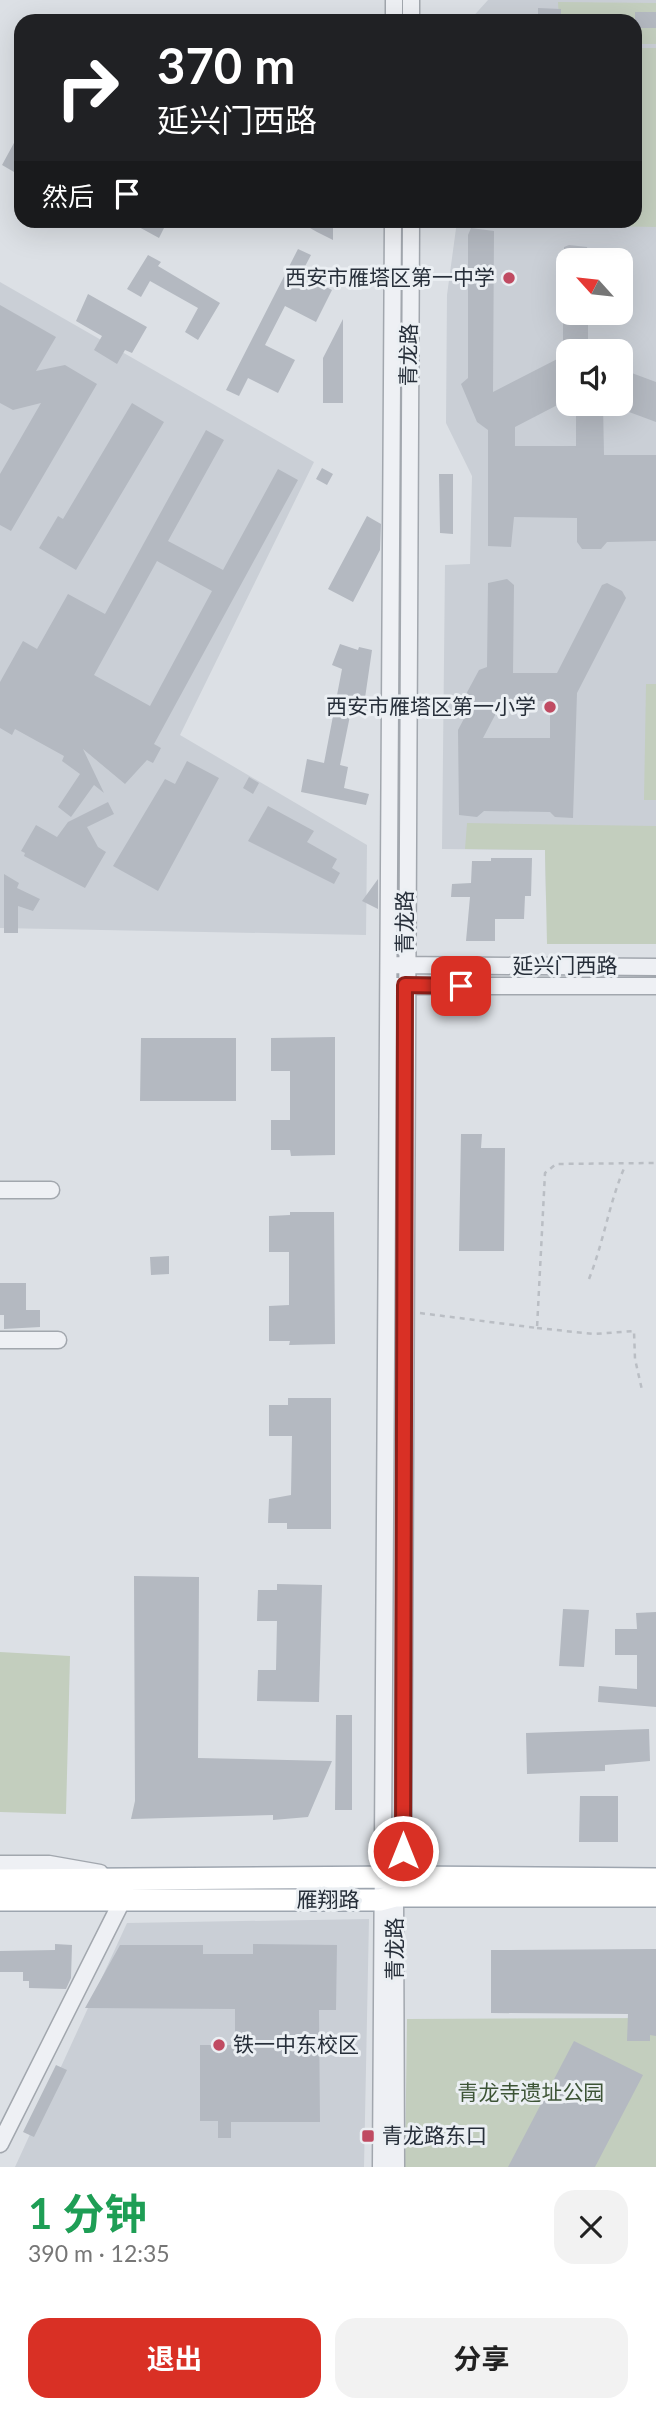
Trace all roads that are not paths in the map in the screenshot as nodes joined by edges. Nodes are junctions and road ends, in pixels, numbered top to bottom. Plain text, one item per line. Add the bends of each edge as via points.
1 (393, 228) edge
2 (411, 228) edge
3 (397, 965) junction
4 (656, 967) edge
5 (397, 986) junction
6 (656, 986) edge
7 (0, 1190) edge
8 (51, 1190) dead end
9 (0, 1340) edge
10 (58, 1340) dead end
11 (0, 1864) edge
12 (656, 1878) edge
13 (0, 1880) edge
14 (390, 1888) junction
15 (125, 1889) junction
16 (656, 1896) edge
17 (0, 1899) edge
18 (0, 2144) edge
19 (380, 2167) edge
20 (396, 2167) edge

1 - 3 street, 青龙路
2 - 3 street, 青龙路
3 - 4 street, 延兴门西路
3 - 5 street, 青龙路
5 - 6 street, 延兴门西路
5 - 14 street, 青龙路
5 - 14 street, 青龙路 via 404,1312
7 - 8 street
9 - 10 street
11 - 15 street via 49,1864
12 - 14 main road, 雁翔路
13 - 15 main road, 雁翔路
14 - 15 main road, 雁翔路
14 - 16 main road, 雁翔路
14 - 19 street, 青龙路
14 - 20 street, 青龙路
15 - 17 main road, 雁翔路
15 - 18 street

